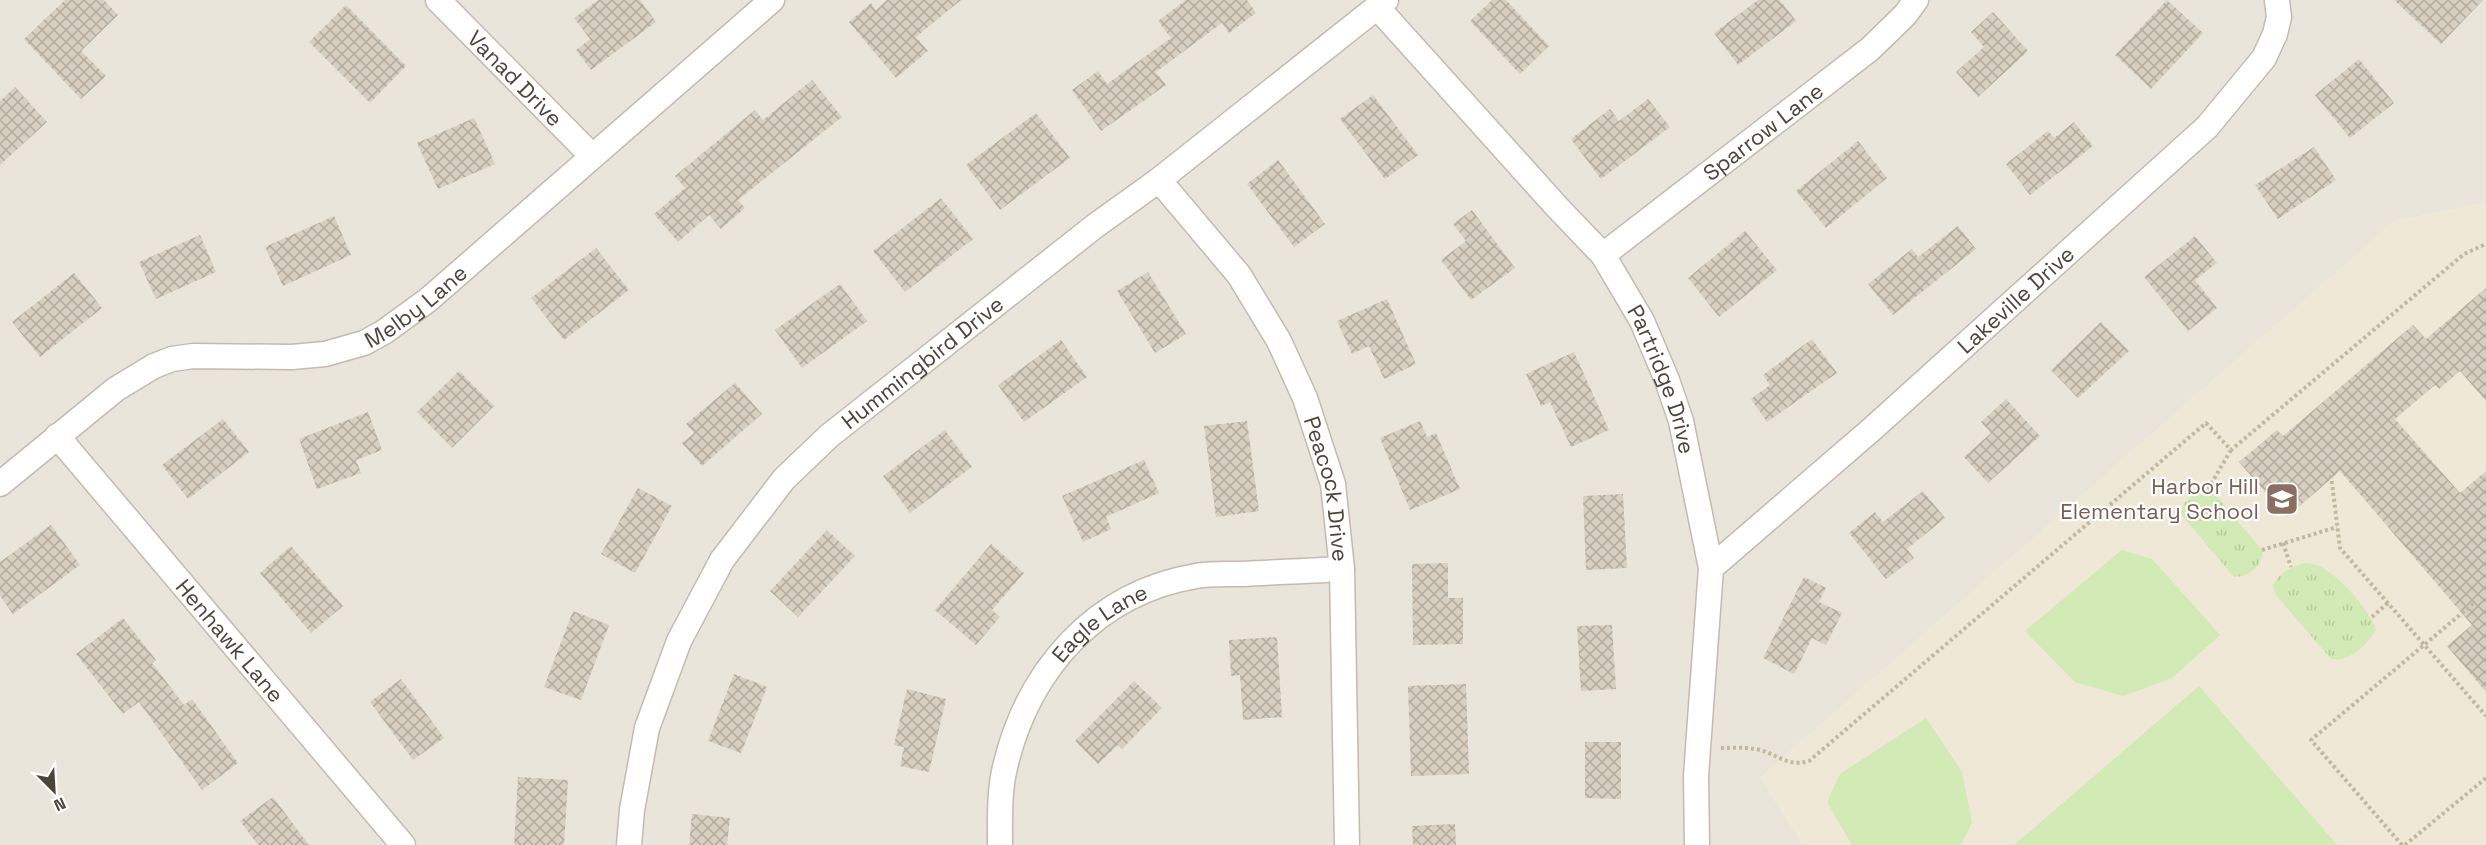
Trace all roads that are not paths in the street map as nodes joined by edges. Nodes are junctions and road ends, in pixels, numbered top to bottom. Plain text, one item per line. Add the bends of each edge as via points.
1 (438, 0) edge
2 (772, 0) edge
3 (1916, 0) edge
4 (2277, 0) edge
5 (1381, 4) edge
6 (592, 156) junction
7 (1159, 180) junction
8 (1603, 255) junction
9 (57, 436) junction
10 (0, 484) edge
11 (1711, 568) junction
12 (1342, 569) junction
13 (403, 845) edge
14 (629, 845) edge
15 (1000, 845) edge
16 (1347, 845) edge
17 (1697, 845) edge

1 - 6 street, Vanad Drive
2 - 6 street, Melby Lane
3 - 8 street, Sparrow Lane via 1870,49
4 - 11 street, Lakeville Drive via 2279,17 2264,58 2206,127 1871,430
5 - 7 street, Hummingbird Drive
5 - 8 street, Partridge Drive
6 - 9 street, Melby Lane via 428,300 384,333 324,354 193,356 172,360 116,389
7 - 12 street, Peacock Drive via 1239,275 1279,341 1305,398 1333,484
7 - 14 street, Hummingbird Drive via 829,436 784,479 722,560 679,641 647,728
8 - 11 street, Partridge Drive via 1642,321 1667,380 1681,421
9 - 10 street, Melby Lane
9 - 13 street, Henhawk Lane
11 - 17 street, Partridge Drive via 1696,776
12 - 15 street, Eagle Lane via 1197,576 1144,589 1112,606 1070,641 1042,677 1017,724 1004,770
12 - 16 street, Peacock Drive

